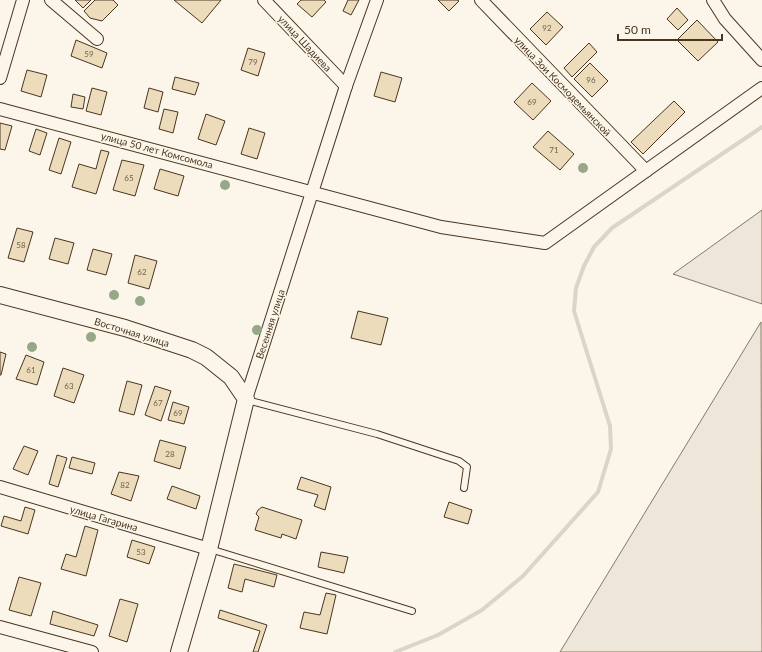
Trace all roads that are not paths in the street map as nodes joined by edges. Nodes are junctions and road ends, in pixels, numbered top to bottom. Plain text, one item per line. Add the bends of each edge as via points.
1 (23, 0) edge
2 (51, 0) edge
3 (264, 0) edge
4 (377, 0) edge
5 (481, 0) edge
6 (713, 0) edge
7 (97, 39) dead end
8 (762, 60) edge
9 (0, 78) edge
10 (346, 86) junction
11 (762, 88) edge
12 (0, 109) edge
13 (646, 171) junction
14 (313, 191) junction
15 (0, 295) edge
16 (246, 399) junction
17 (0, 487) edge
18 (464, 488) dead end
19 (209, 548) junction
20 (412, 611) dead end
21 (0, 627) edge
22 (92, 652) edge
23 (179, 652) edge

1 - 9 street
2 - 7 street
3 - 10 street, улица Шадиева
4 - 10 street, Весенняя улица
5 - 13 street, улица Зои Космодемьянской
6 - 8 street via 725,19
10 - 14 street, Весенняя улица
11 - 13 street, улица 50 лет Комсомола
12 - 14 street, улица 50 лет Комсомола
13 - 14 street, улица 50 лет Комсомола via 545,244 441,227
14 - 16 street, Весенняя улица
15 - 16 street, Восточная улица via 125,328 192,350 206,357 231,377
16 - 18 lane via 377,434 459,461 467,467
16 - 19 street, Весенняя улица
17 - 19 street, улица Гагарина
19 - 20 lane
19 - 23 street, Весенняя улица
21 - 22 street

